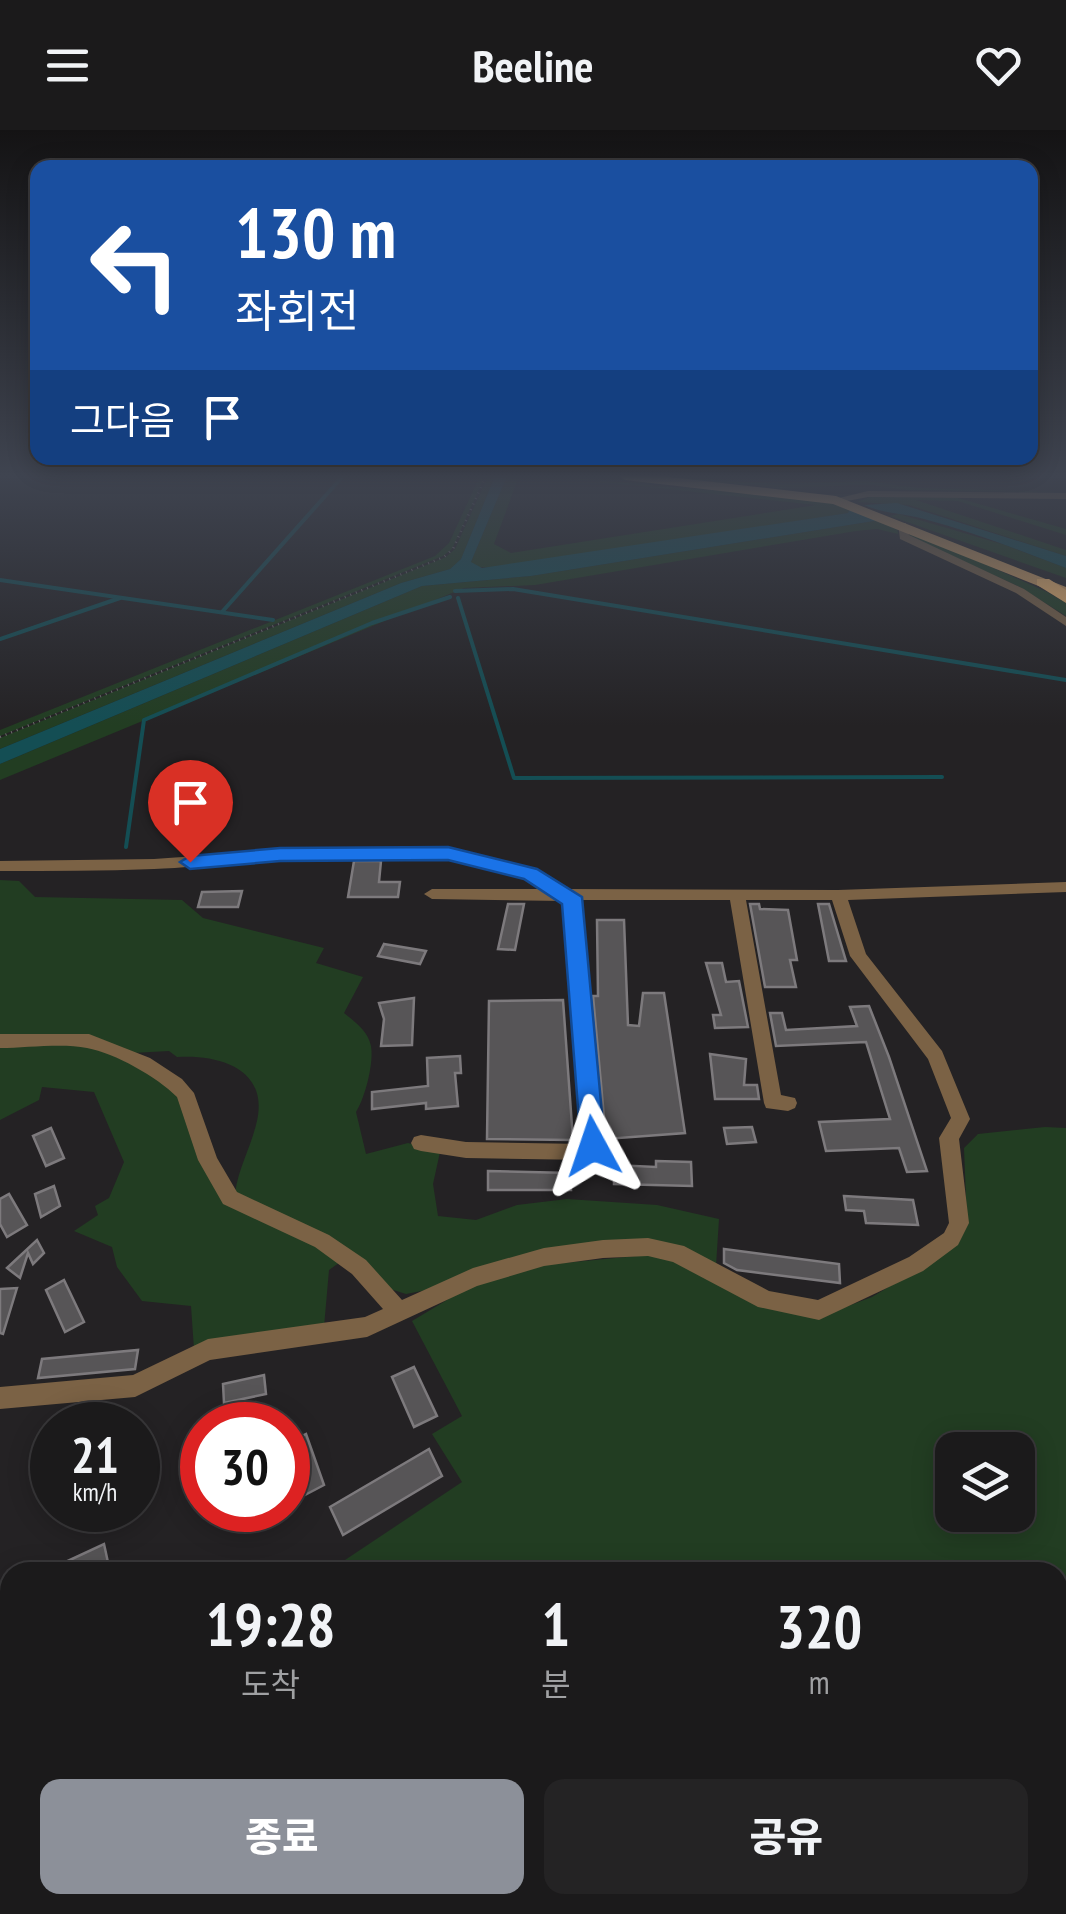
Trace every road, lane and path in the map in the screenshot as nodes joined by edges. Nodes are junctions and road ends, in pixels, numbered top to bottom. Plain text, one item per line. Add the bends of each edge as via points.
1 (438, 559) edge
2 (952, 559) edge
3 (986, 559) edge
4 (1042, 582) joint
5 (1066, 593) edge
6 (1066, 622) edge
7 (0, 737) edge
8 (0, 866) edge
9 (1066, 887) edge
10 (432, 894) dead end
11 (838, 894) junction
12 (737, 896) junction
13 (566, 897) junction
14 (0, 1041) edge
15 (788, 1104) dead end
16 (421, 1143) dead end
17 (400, 1312) junction
18 (0, 1398) edge

1 - 7 path
2 - 6 street via 1020,591
3 - 4 main road
4 - 5 highway
8 - 13 street via 448,854 530,874
9 - 11 street
10 - 13 street
11 - 12 street
11 - 17 street via 858,956 936,1056 961,1119 949,1138 959,1223 951,1239 916,1264 820,1310 766,1300 677,1254 648,1247 544,1257 438,1291
12 - 13 street
12 - 15 street via 774,1103
13 - 16 street via 593,1146 589,1152
14 - 17 street via 89,1041 176,1084 230,1198 322,1241 359,1267
17 - 18 street via 367,1326 208,1350 135,1386

